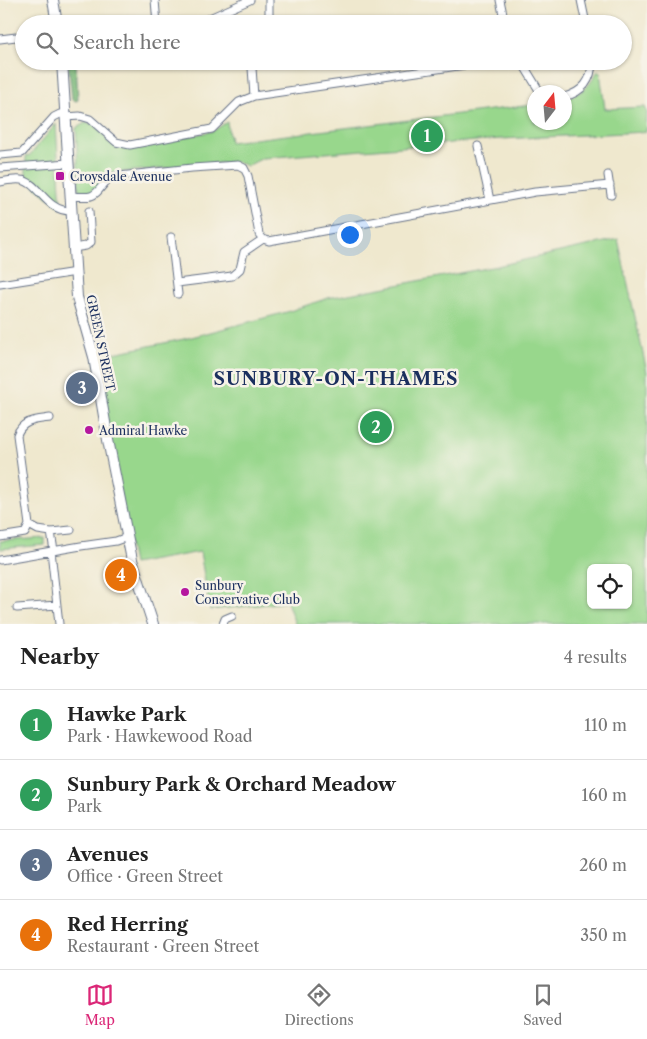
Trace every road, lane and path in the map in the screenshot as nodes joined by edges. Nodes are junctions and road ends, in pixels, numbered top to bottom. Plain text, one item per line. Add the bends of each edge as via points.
1 (53, 0) edge
2 (155, 0) edge
3 (250, 0) edge
4 (269, 0) edge
5 (500, 0) edge
6 (582, 0) edge
7 (55, 15) edge
8 (157, 15) edge
9 (216, 15) edge
10 (268, 15) edge
11 (503, 15) edge
12 (584, 15) edge
13 (15, 37) edge
14 (0, 39) edge
15 (62, 70) edge
16 (252, 70) edge
17 (431, 70) edge
18 (527, 70) edge
19 (592, 70) edge
20 (536, 85) edge
21 (572, 94) edge
22 (254, 96) junction
23 (65, 115) junction
24 (478, 146) dead end
25 (0, 155) edge
26 (69, 163) junction
27 (0, 168) edge
28 (608, 175) dead end
29 (0, 182) edge
30 (610, 185) junction
31 (70, 196) junction
32 (611, 196) dead end
33 (490, 200) junction
34 (71, 211) junction
35 (89, 211) dead end
36 (171, 238) dead end
37 (263, 239) junction
38 (182, 245) dead end
39 (172, 247) junction
40 (73, 248) junction
41 (76, 272) junction
42 (177, 283) junction
43 (0, 284) edge
44 (178, 294) dead end
45 (50, 418) dead end
46 (29, 525) junction
47 (71, 530) dead end
48 (51, 532) junction
49 (0, 537) edge
50 (127, 537) junction
51 (53, 551) junction
52 (0, 560) edge
53 (57, 605) junction
54 (17, 608) dead end
55 (232, 616) dead end
56 (59, 624) edge
57 (153, 624) edge
58 (223, 624) edge

1 - 7 street
2 - 8 street
3 - 9 street
4 - 10 street
5 - 11 street
6 - 12 street
13 - 14 street
15 - 23 street, GREEN STREET
16 - 22 street
17 - 22 street
18 - 20 street
19 - 21 street via 587,83
22 - 23 street via 239,102 212,129 130,145 116,142 90,119
23 - 25 street via 54,117 22,152
23 - 26 street, GREEN STREET
24 - 33 street
26 - 27 street
26 - 31 street, GREEN STREET
28 - 30 street
29 - 34 street via 27,182 55,208
30 - 32 street
30 - 33 street
31 - 34 street, GREEN STREET
31 - 37 street via 91,197 110,177 238,165 247,172 259,234
33 - 37 street via 275,241
34 - 40 street, GREEN STREET
35 - 40 street via 91,242
36 - 39 street
37 - 42 street via 244,252 240,269 232,276
38 - 39 street
39 - 42 street
40 - 41 street, GREEN STREET
41 - 43 street
41 - 50 street, GREEN STREET via 77,297 94,358
42 - 44 street
45 - 46 street via 30,421 17,435
46 - 48 street
46 - 49 street via 25,534
47 - 48 street
48 - 51 street
50 - 51 street
50 - 57 street, GREEN STREET
51 - 52 street
51 - 53 street
53 - 54 street
53 - 56 street
55 - 58 street

